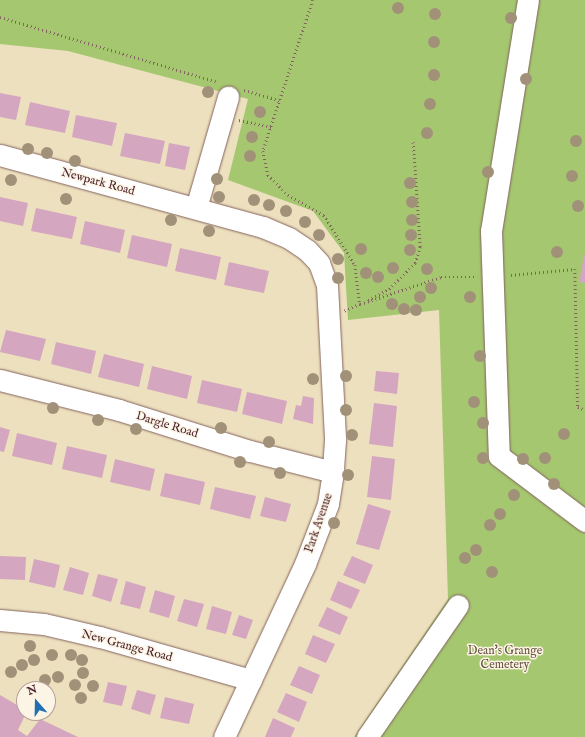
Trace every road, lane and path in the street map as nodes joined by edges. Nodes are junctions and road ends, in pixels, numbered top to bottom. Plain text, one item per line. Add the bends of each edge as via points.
1 (313, 0) edge
2 (528, 0) edge
3 (0, 17) edge
4 (228, 96) junction
5 (280, 100) junction
6 (271, 128) junction
7 (413, 142) dead end
8 (263, 151) dead end
9 (0, 155) edge
10 (196, 208) junction
11 (307, 250) joint
12 (491, 277) junction
13 (0, 380) edge
14 (585, 410) edge
15 (334, 472) junction
16 (585, 521) edge
17 (458, 605) dead end
18 (0, 620) edge
19 (251, 680) junction
20 (224, 737) edge
21 (367, 737) edge

1 - 5 path
2 - 12 street via 491,231
3 - 4 path
4 - 5 path
4 - 6 path
4 - 10 street
5 - 6 path
6 - 8 path
7 - 12 path via 420,247 415,263 389,289 360,304 441,277
9 - 10 street, Newpark Road
10 - 11 street, Newpark Road via 263,226
11 - 15 street, Park Avenue via 319,263 326,285 335,440
12 - 14 path via 575,269 578,407
12 - 16 street via 499,456
13 - 15 street, Dargle Road via 119,410 250,451
15 - 19 street, Park Avenue via 328,504 305,564
17 - 21 street
18 - 19 street, New Grange Road via 44,624
19 - 20 street, Park Avenue

